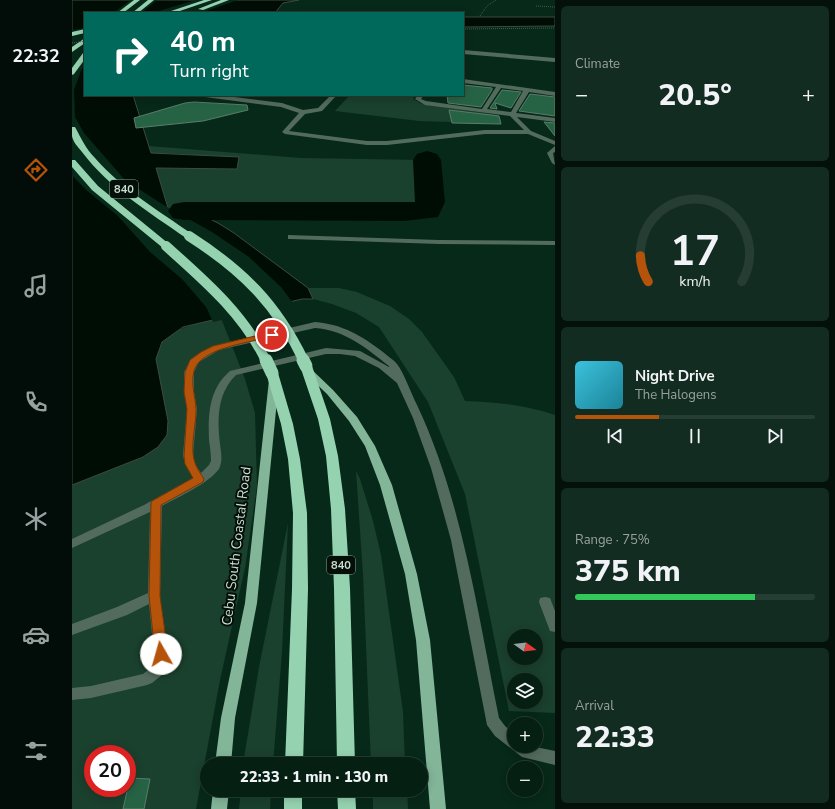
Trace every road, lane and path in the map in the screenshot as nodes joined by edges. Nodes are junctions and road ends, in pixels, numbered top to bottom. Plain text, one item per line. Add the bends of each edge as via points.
1 (137, 0) edge
2 (151, 0) edge
3 (209, 0) edge
4 (226, 0) edge
5 (496, 0) edge
6 (536, 6) dead end
7 (555, 7) edge
8 (121, 12) edge
9 (135, 12) edge
10 (171, 12) edge
11 (190, 12) edge
12 (480, 16) dead end
13 (555, 28) edge
14 (464, 29) edge
15 (84, 31) edge
16 (72, 34) edge
17 (84, 39) edge
18 (84, 39) edge
19 (72, 40) edge
20 (84, 40) edge
21 (72, 43) edge
22 (72, 50) edge
23 (464, 52) edge
24 (84, 55) edge
25 (555, 60) edge
26 (72, 73) edge
27 (464, 81) edge
28 (500, 86) junction
29 (527, 90) junction
30 (555, 94) edge
31 (222, 96) edge
32 (333, 96) edge
33 (420, 96) edge
34 (241, 97) edge
35 (483, 111) junction
36 (303, 112) junction
37 (512, 115) junction
38 (555, 120) edge
39 (72, 129) edge
40 (529, 132) junction
41 (555, 143) edge
42 (555, 148) edge
43 (72, 162) edge
44 (555, 163) edge
45 (291, 237) dead end
46 (555, 243) edge
47 (306, 368) junction
48 (273, 376) junction
49 (401, 382) junction
50 (199, 479) junction
51 (156, 503) junction
52 (72, 544) edge
53 (154, 596) junction
54 (545, 602) dead end
55 (555, 627) edge
56 (72, 630) edge
57 (72, 694) edge
58 (507, 737) edge
59 (532, 753) edge
60 (224, 757) edge
61 (294, 757) edge
62 (346, 757) edge
63 (555, 758) edge
64 (220, 797) edge
65 (294, 797) edge
66 (346, 797) edge
67 (219, 809) edge
68 (293, 809) edge
69 (346, 809) edge
70 (438, 809) edge

1 - 8 highway
2 - 9 highway
3 - 10 highway
4 - 11 highway
5 - 12 path
6 - 7 path
13 - 14 path
15 - 16 highway
17 - 19 highway, bridge
18 - 21 path, bridge
20 - 22 highway, bridge
23 - 25 street
24 - 26 highway
27 - 28 street
28 - 29 street
28 - 35 street
29 - 30 street
29 - 37 street
31 - 34 street
32 - 36 street via 320,110
33 - 35 street via 418,99 425,103
34 - 36 street
35 - 37 street
36 - 40 street via 284,132 387,144 485,132
37 - 38 street
37 - 40 street
39 - 47 highway, 840, bridge via 85,152 114,182 230,263 260,292 278,314
40 - 41 street
42 - 44 street via 550,153
43 - 48 highway, Cebu South Coastal Road / 840, bridge via 95,188 166,246 223,299 245,325 264,354
45 - 46 street
47 - 62 highway, 840 via 324,419 332,456 338,509
47 - 70 main road via 353,419 370,446 386,485 410,574 423,640
48 - 60 main road, Cebu South Coastal Road via 251,603 228,718
48 - 61 highway, Cebu South Coastal Road / 840 via 294,459 300,513
49 - 50 street via 382,366 357,353 340,351 326,351 232,373 218,388 214,421 216,464
49 - 50 street via 393,365 368,344 349,333 329,326 315,325 204,353 195,360 190,372 189,392 192,409 188,456
49 - 58 street via 428,446 457,540 492,720
50 - 51 street
51 - 52 street via 100,533
51 - 53 street
53 - 56 street
53 - 57 street via 161,654 158,670 147,679
54 - 55 street
59 - 63 street
64 - 67 main road
65 - 68 highway
66 - 69 highway

